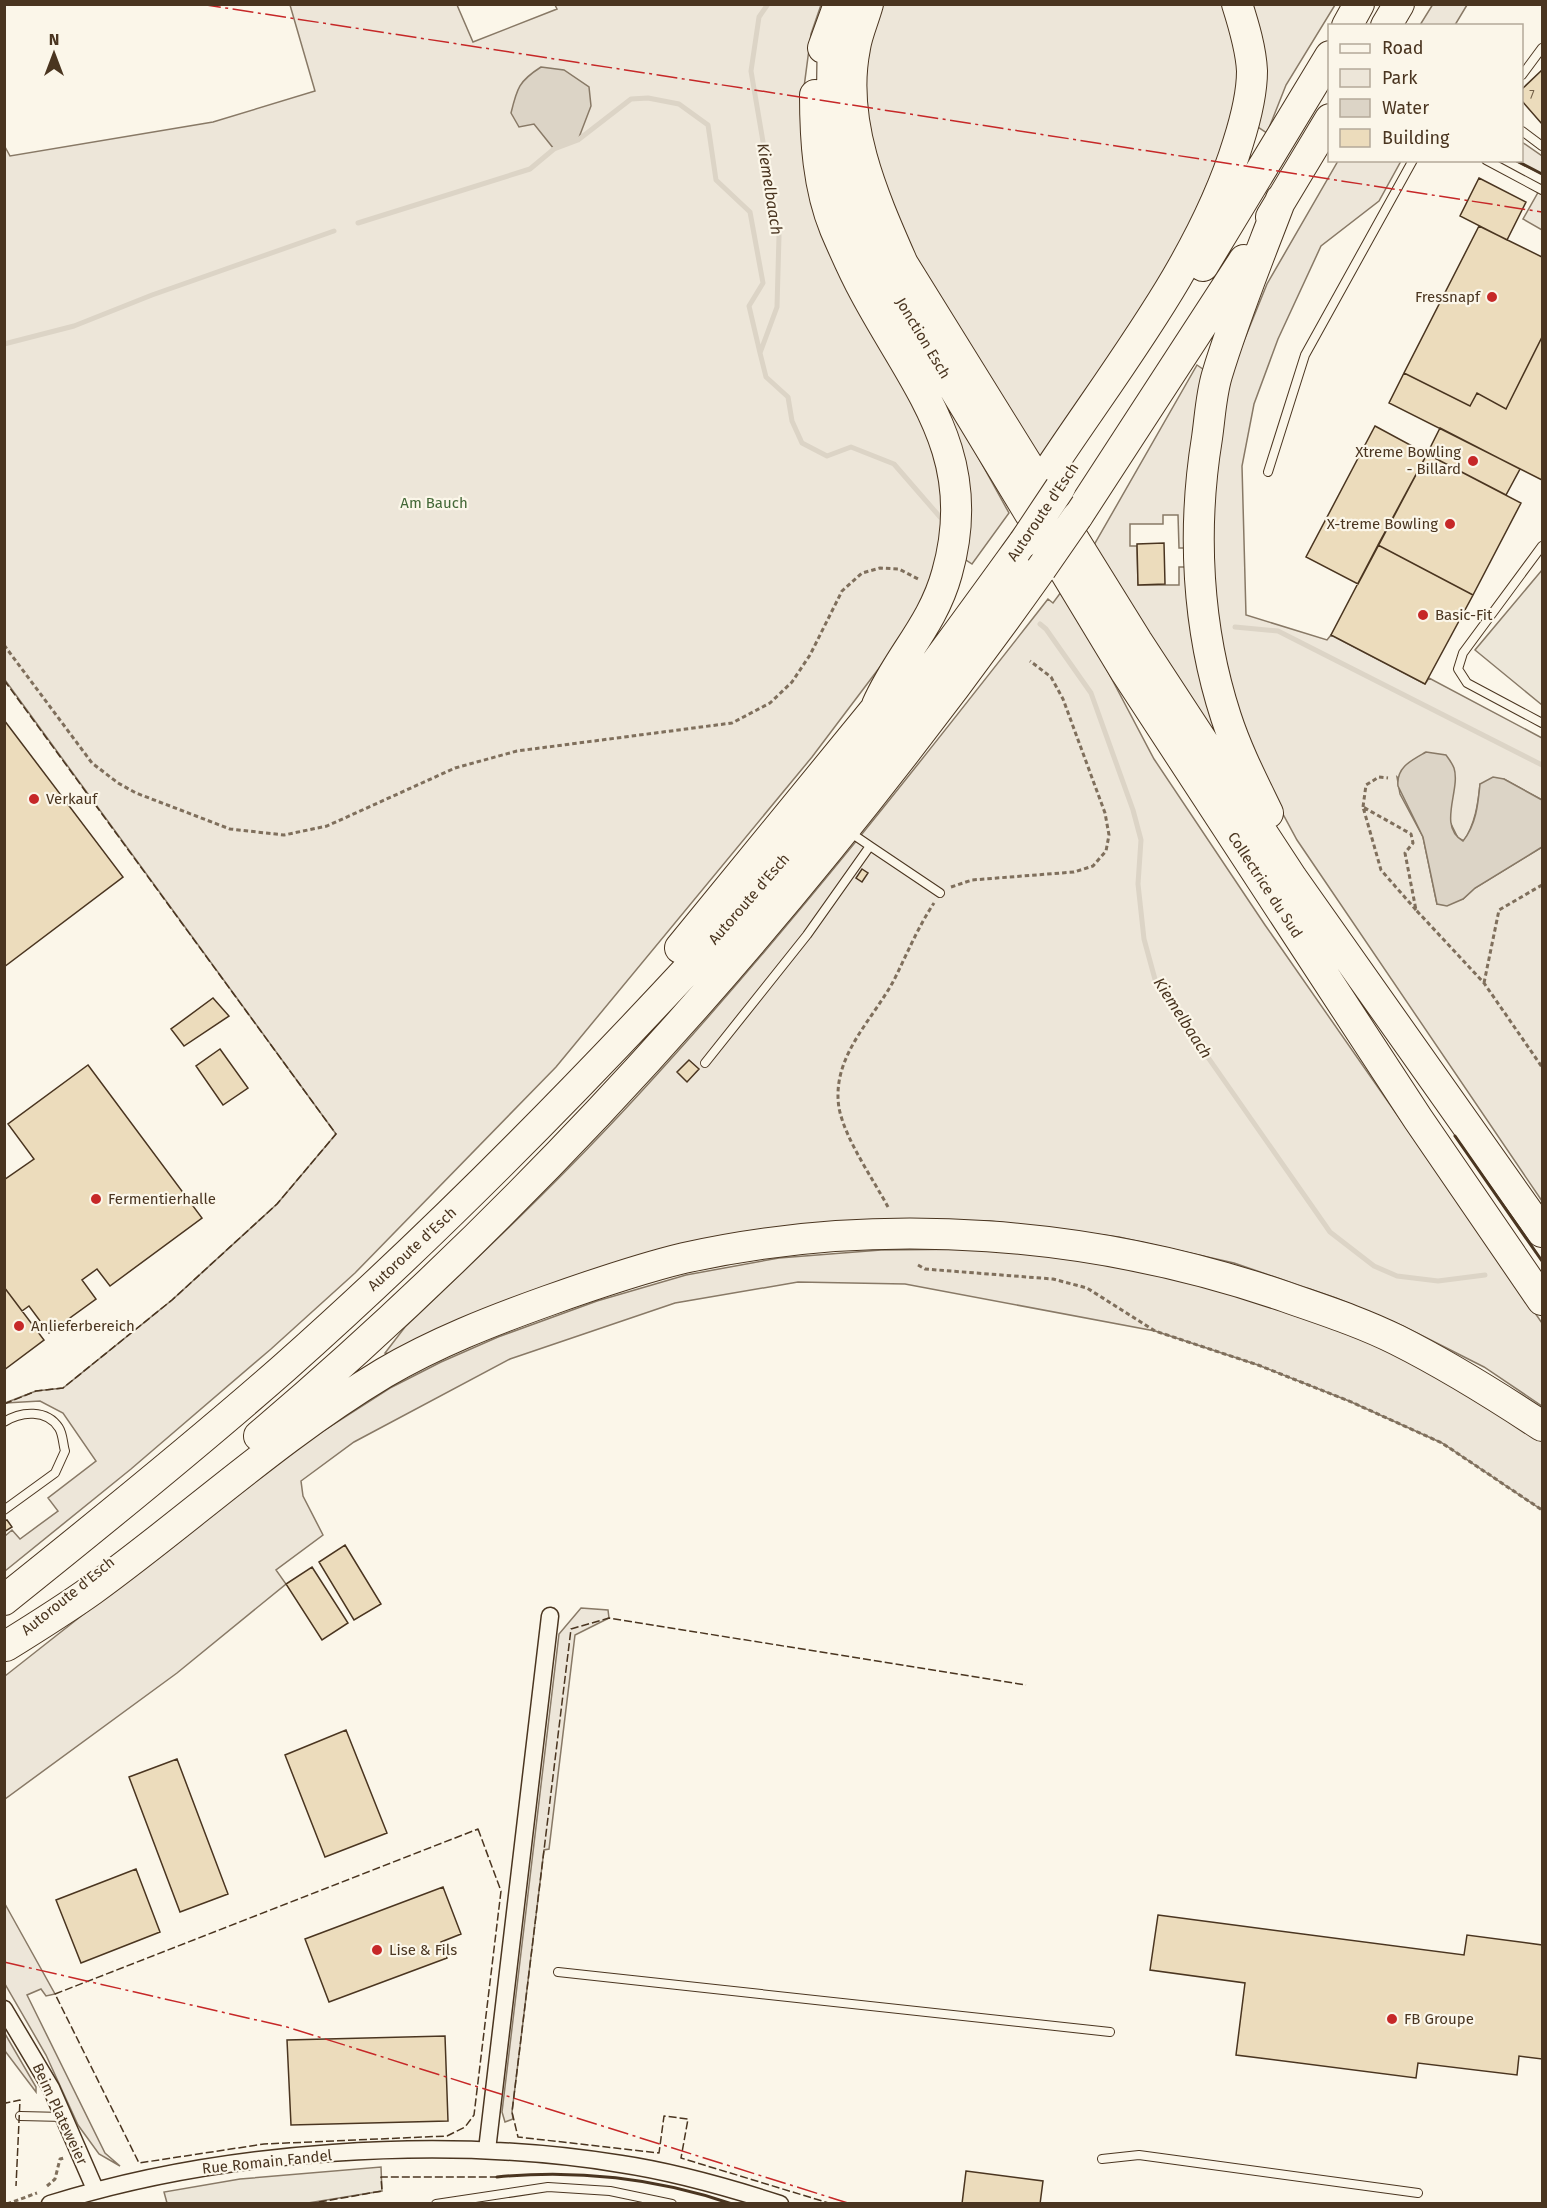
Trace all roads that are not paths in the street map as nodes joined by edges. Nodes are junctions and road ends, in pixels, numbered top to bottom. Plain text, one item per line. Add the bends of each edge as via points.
1 (868, 4) edge
2 (1237, 4) edge
3 (1359, 4) edge
4 (1399, 4) edge
5 (835, 16) edge
6 (1348, 24) edge
7 (1387, 24) edge
8 (1542, 48) edge
9 (1328, 58) edge
10 (1523, 72) edge
11 (1328, 121) edge
12 (1523, 132) edge
13 (1542, 146) edge
14 (1412, 162) edge
15 (1490, 162) edge
16 (1542, 190) edge
17 (1281, 199) junction
18 (998, 464) joint
19 (1268, 472) dead end
20 (1055, 479) junction
21 (1019, 532) junction
22 (1542, 546) edge
23 (878, 705) junction
24 (1542, 723) edge
25 (858, 838) junction
26 (940, 893) road end
27 (705, 1063) dead end
28 (1450, 1103) junction
29 (554, 1108) junction
30 (1542, 1232) edge
31 (1542, 1300) edge
32 (4, 1422) edge
33 (1542, 1426) edge
34 (4, 1509) edge
35 (4, 1600) edge
36 (550, 1616) dead end
37 (5, 1647) edge
38 (558, 1972) dead end
39 (4, 2009) edge
40 (1110, 2032) dead end
41 (20, 2116) dead end
42 (63, 2117) junction
43 (487, 2150) junction
44 (1102, 2159) dead end
45 (95, 2189) junction
46 (1418, 2193) dead end
47 (670, 2203) edge
48 (50, 2204) edge
49 (436, 2204) edge
50 (780, 2204) edge

1 - 28 highway via 854,49 852,84 858,144 878,208 903,264 1137,641 1292,878
2 - 20 highway via 1252,72 1245,120 1225,185 1177,277
3 - 6 highway
4 - 7 highway
5 - 18 highway, Jonction Esch via 833,119 857,209 886,276
5 - 23 highway via 821,53 815,94 815,132 825,197 834,227 864,291 936,416 950,459 956,496 950,561 934,611 889,678
8 - 10 lane
9 - 20 highway, Autoroute d'Esch via 1214,249
11 - 17 highway, Autoroute d'Esch
12 - 13 lane
14 - 19 lane via 1305,355
15 - 16 lane
17 - 25 highway, Autoroute d'Esch, bridge via 1077,517
17 - 28 highway via 1216,377 1200,479 1202,604 1214,673 1242,759 1300,871
18 - 31 highway, Collectrice du Sud via 1131,680 1418,1119
20 - 21 highway, Autoroute d'Esch, bridge
21 - 23 highway
21 - 29 highway, Autoroute d'Esch via 912,697 781,862 692,966
22 - 24 lane via 1463,653 1458,669 1467,683
23 - 29 highway
25 - 26 lane
25 - 27 lane via 807,935
25 - 37 highway, Autoroute d'Esch via 782,907 627,1082 481,1234 306,1396
28 - 30 highway
29 - 35 highway, Autoroute d'Esch via 451,1212 284,1368 144,1488
32 - 34 lane via 15,1415 39,1413 59,1428 65,1451 54,1473
33 - 37 highway via 1474,1381 1394,1338 1226,1276 1112,1250 988,1235 883,1235 777,1243 684,1258 593,1284 490,1321 384,1373 279,1442 91,1591
36 - 43 street
38 - 40 lane
39 - 42 street, Beim Plateweier via 51,2088
41 - 42 lane
42 - 45 street, Beim Plateweier
43 - 45 street, Rue Romain Fandel via 392,2150 283,2158 182,2171
43 - 50 street, Rue Romain Fandel via 620,2163 706,2181
44 - 46 lane via 1139,2155
45 - 48 street, Rue Romain Fandel
47 - 49 lane via 610,2192 548,2187

